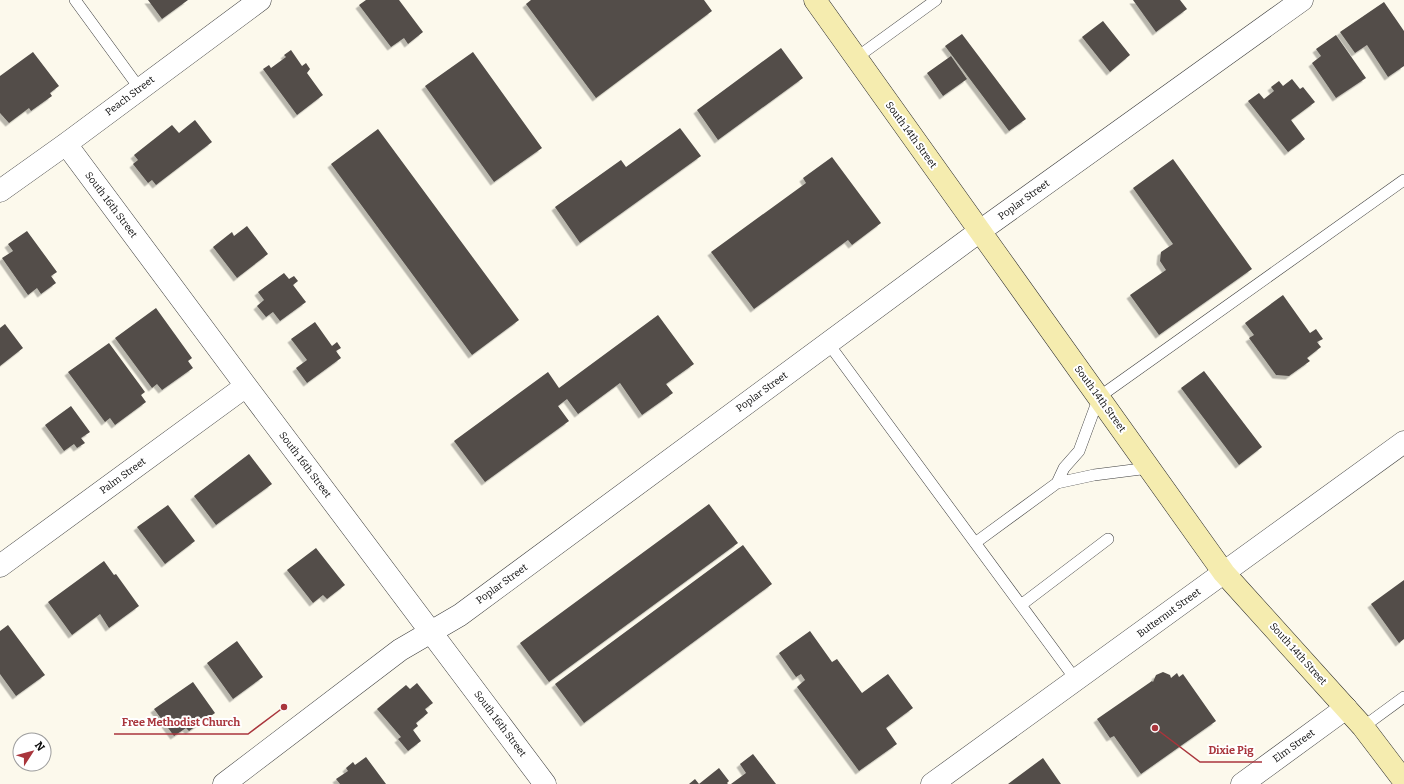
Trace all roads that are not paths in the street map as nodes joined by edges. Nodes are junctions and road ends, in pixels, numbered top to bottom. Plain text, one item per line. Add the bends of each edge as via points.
1 (75, 0) edge
2 (260, 0) edge
3 (815, 0) edge
4 (936, 0) edge
5 (1302, 0) edge
6 (856, 58) junction
7 (140, 89) junction
8 (66, 144) junction
9 (1404, 180) edge
10 (0, 191) edge
11 (980, 231) junction
12 (828, 343) junction
13 (246, 386) junction
14 (1099, 397) junction
15 (1404, 442) edge
16 (1149, 468) junction
17 (1057, 483) junction
18 (1108, 538) dead end
19 (976, 543) junction
20 (0, 566) edge
21 (1224, 573) junction
22 (1021, 605) junction
23 (430, 632) junction
24 (1076, 680) junction
25 (1404, 697) edge
26 (1346, 708) junction
27 (1363, 727) junction
28 (1404, 782) edge
29 (224, 784) edge
30 (545, 784) edge
31 (932, 784) edge
32 (1242, 784) edge

1 - 7 lane
2 - 7 street, Peach Street
3 - 6 main road, South 14th Street
4 - 6 lane
5 - 11 street, Poplar Street
6 - 11 main road, South 14th Street
7 - 8 street, Peach Street
8 - 10 street, Peach Street
8 - 13 street, South 16th Street
9 - 14 lane
11 - 12 street, Poplar Street
11 - 14 main road, South 14th Street
12 - 19 lane
12 - 23 street, Poplar Street via 460,615
13 - 20 street, Palm Street
13 - 23 street, South 16th Street
14 - 16 main road, South 14th Street
14 - 17 lane via 1079,451 1064,468
15 - 21 street, Butternut Street
16 - 17 lane
16 - 21 main road, South 14th Street
17 - 19 lane
18 - 22 lane
19 - 22 lane
21 - 24 street, Butternut Street
21 - 26 main road, South 14th Street
22 - 24 lane
23 - 29 street, Poplar Street via 400,650
23 - 30 street, South 16th Street
24 - 31 street, Butternut Street
25 - 27 lane
26 - 27 main road, South 14th Street
26 - 32 street, Elm Street
27 - 28 main road, South 14th Street

